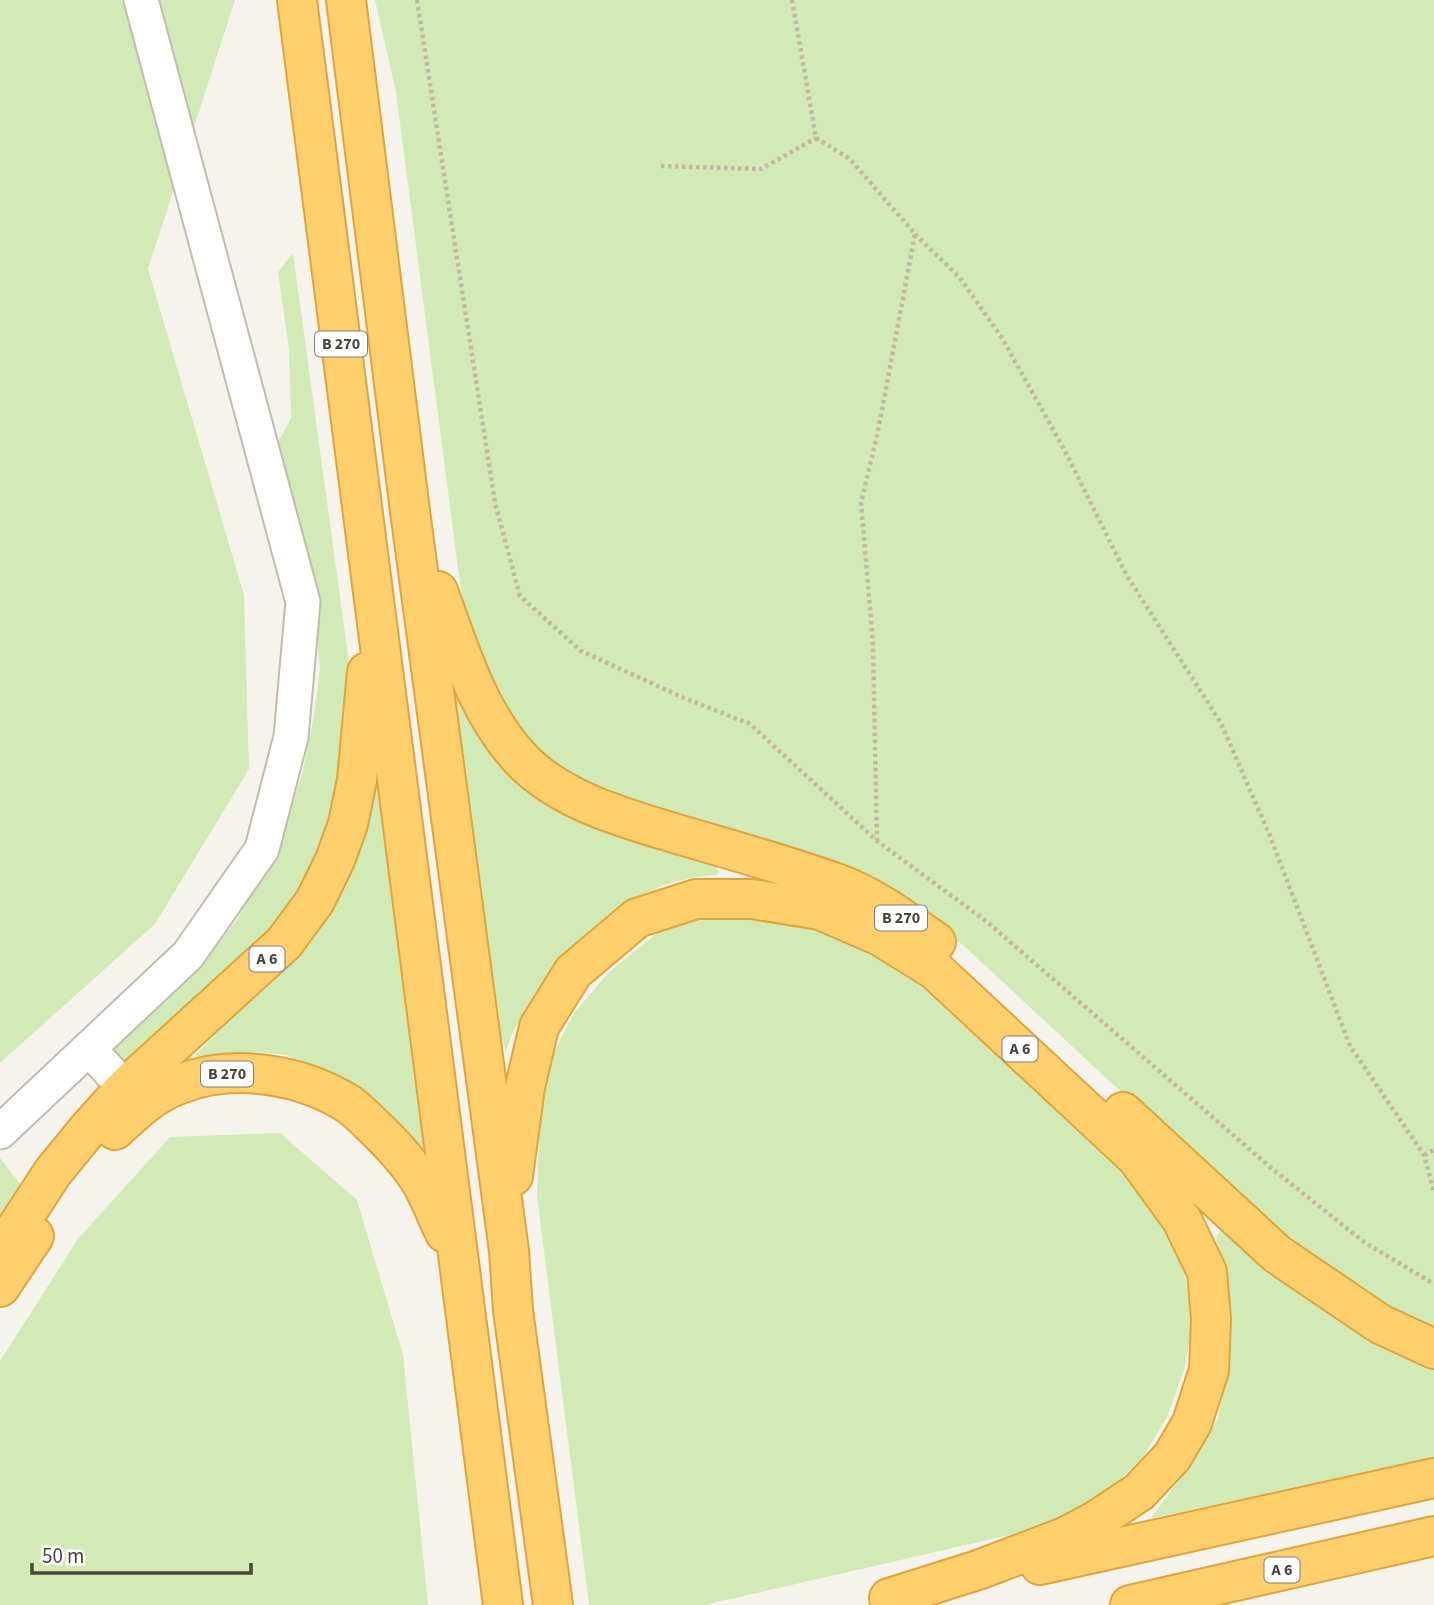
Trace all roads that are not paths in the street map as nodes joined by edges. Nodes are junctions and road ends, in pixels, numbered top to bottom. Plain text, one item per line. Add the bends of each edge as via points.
1 (141, 0) edge
2 (297, 0) edge
3 (346, 0) edge
4 (410, 511) junction
5 (372, 586) junction
6 (89, 1049) junction
7 (133, 1097) junction
8 (0, 1132) edge
9 (509, 1251) junction
10 (0, 1253) edge
11 (459, 1263) junction
12 (0, 1287) edge
13 (1434, 1349) edge
14 (1434, 1478) edge
15 (1434, 1536) edge
16 (873, 1602) edge
17 (503, 1605) edge
18 (553, 1605) edge
19 (1130, 1605) edge

1 - 6 street via 303,602 290,737 262,849 188,955
2 - 5 highway, B 270
3 - 4 highway, B 270
4 - 9 highway, B 270
4 - 13 highway, B 270 via 459,652 487,713 519,757 547,780 600,811 839,884 888,909 953,954 1277,1254 1380,1324
5 - 7 highway, A 6 via 357,780 335,860 315,901 285,943
5 - 11 highway, B 270
6 - 7 street
6 - 8 street
7 - 10 highway, A 6 via 89,1128 53,1172
7 - 11 highway, B 270 via 207,1076 277,1076 315,1087 351,1106 392,1144 421,1183
7 - 12 highway, B 270
9 - 16 highway, A 6 via 514,1158 539,1027 573,972 637,918 696,899 752,899 820,910 880,936 935,970 1137,1158 1182,1220 1207,1272 1209,1370 1192,1423 1171,1457 1139,1492 1097,1520 978,1570
9 - 18 highway, B 270
11 - 17 highway, B 270
14 - 16 highway
15 - 19 highway, A 6

